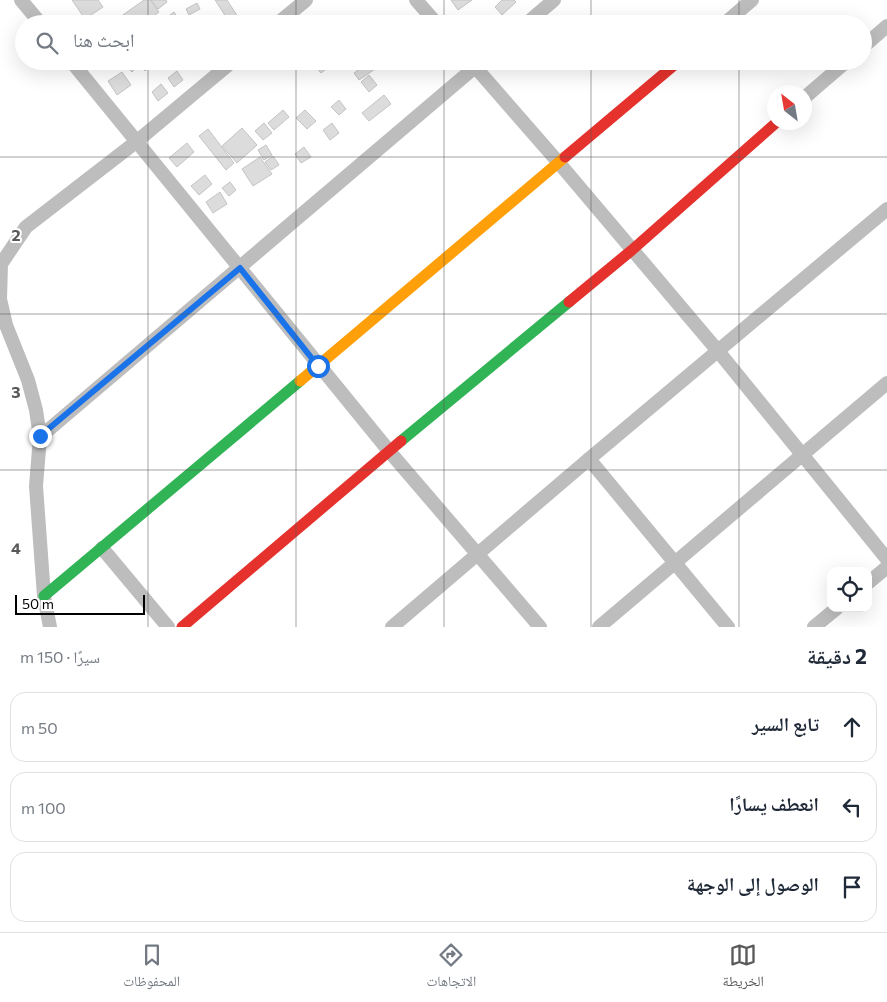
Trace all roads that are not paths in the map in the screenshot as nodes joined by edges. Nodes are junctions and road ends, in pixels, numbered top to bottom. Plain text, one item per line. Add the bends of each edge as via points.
1 (306, 0) edge
2 (416, 0) edge
3 (554, 0) edge
4 (752, 0) edge
5 (25, 1) edge
6 (35, 15) edge
7 (288, 15) edge
8 (429, 15) edge
9 (536, 15) edge
10 (734, 15) edge
11 (887, 26) edge
12 (872, 39) edge
13 (78, 70) edge
14 (221, 70) edge
15 (468, 70) edge
16 (482, 70) edge
17 (668, 70) edge
18 (837, 70) edge
19 (812, 91) edge
20 (768, 130) edge
21 (136, 142) junction
22 (559, 163) junction
23 (887, 209) edge
24 (632, 250) junction
25 (240, 268) junction
26 (718, 351) junction
27 (318, 366) junction
28 (887, 382) edge
29 (40, 436) junction
30 (389, 451) junction
31 (803, 454) junction
32 (589, 458) junction
33 (102, 548) junction
34 (478, 554) junction
35 (887, 559) edge
36 (675, 561) junction
37 (887, 567) edge
38 (872, 580) edge
39 (44, 596) junction
40 (832, 612) edge
41 (50, 627) edge
42 (168, 627) edge
43 (182, 627) edge
44 (392, 627) edge
45 (540, 627) edge
46 (599, 627) edge
47 (728, 627) edge
48 (814, 627) edge

1 - 7 street
2 - 8 street
3 - 9 street
4 - 10 street
5 - 6 street
11 - 12 street
13 - 21 street
14 - 21 street
15 - 25 street
16 - 22 street
17 - 22 street
18 - 19 street
20 - 24 street
21 - 25 street
21 - 29 street via 26,228 1,264 2,308 28,380
22 - 24 street
22 - 27 street
23 - 26 street
24 - 26 street
24 - 30 street
25 - 27 street
25 - 29 street
26 - 31 street
26 - 32 street
27 - 30 street
27 - 33 street
28 - 31 street
29 - 39 street via 36,486
30 - 34 street
30 - 43 street
31 - 35 street
31 - 36 street
32 - 34 street
32 - 36 street
33 - 39 street
33 - 42 street
34 - 44 street
34 - 45 street
36 - 46 street
36 - 47 street
37 - 38 street
39 - 41 street
40 - 48 street

